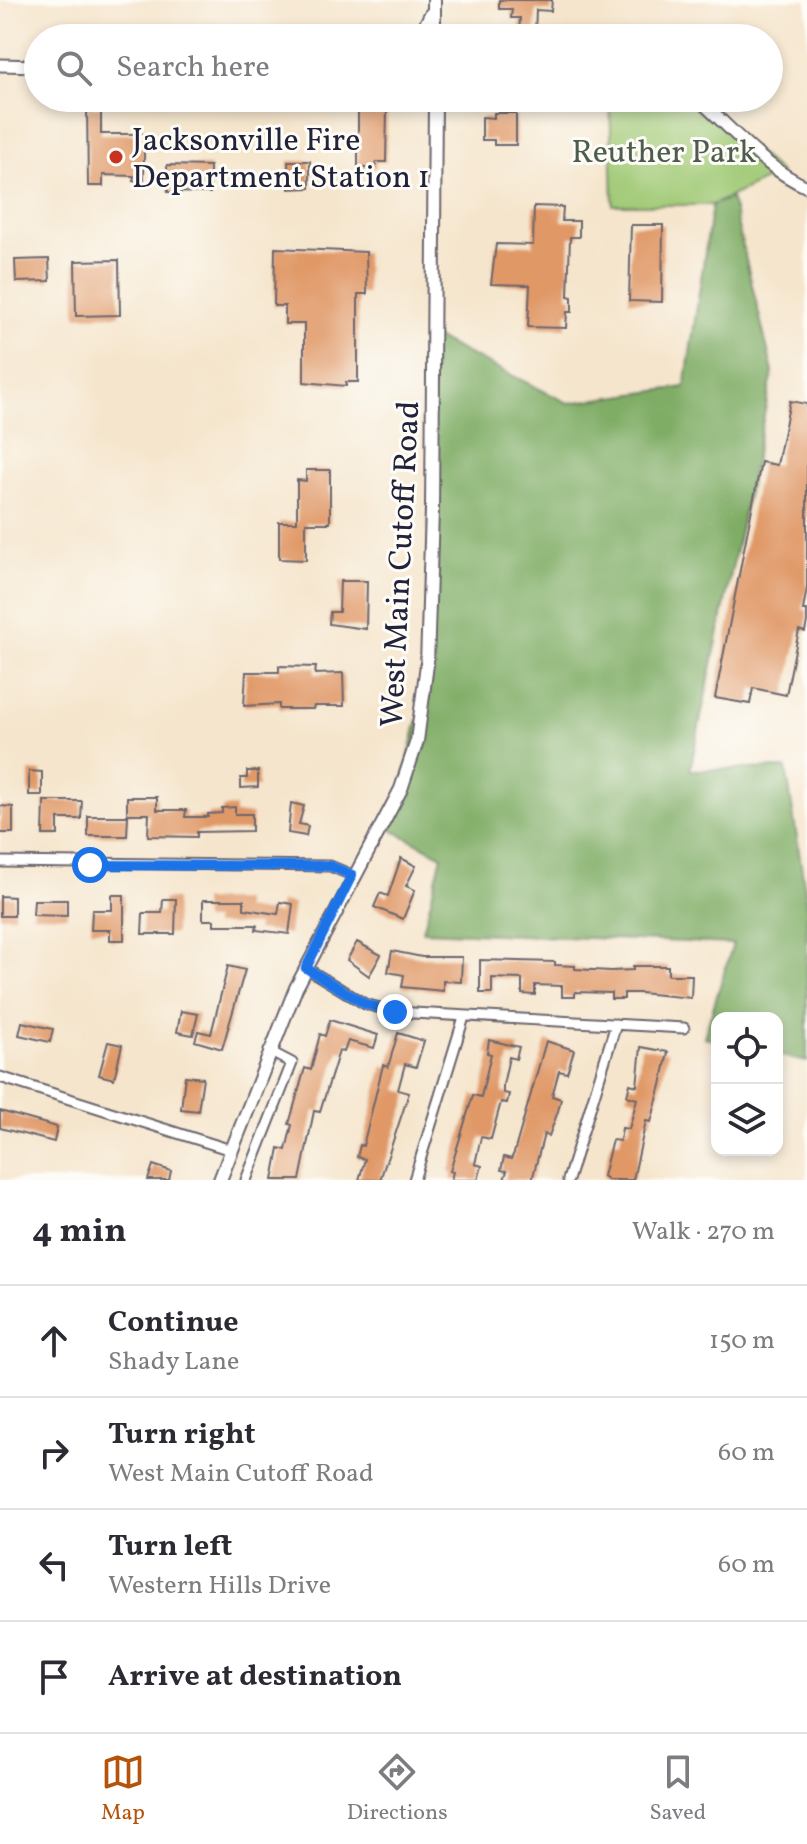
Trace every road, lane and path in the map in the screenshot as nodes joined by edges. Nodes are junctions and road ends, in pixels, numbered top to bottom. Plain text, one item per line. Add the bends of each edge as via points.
1 (434, 4) edge
2 (425, 24) edge
3 (0, 65) edge
4 (24, 66) edge
5 (434, 112) edge
6 (712, 112) edge
7 (807, 187) edge
8 (0, 862) edge
9 (352, 875) junction
10 (306, 968) junction
11 (464, 1017) junction
12 (616, 1024) junction
13 (684, 1028) dead end
14 (269, 1051) junction
15 (0, 1077) edge
16 (231, 1150) junction
17 (220, 1180) edge
18 (246, 1180) edge
19 (414, 1180) edge
20 (568, 1180) edge

1 - 2 main road
3 - 4 street
5 - 9 main road, West Main Cutoff Road via 432,511 424,695 417,741 401,789
6 - 7 street via 780,173
8 - 9 street via 330,866
9 - 10 main road, West Main Cutoff Road
10 - 11 street via 365,1004 395,1012
10 - 14 main road, West Main Cutoff Road
11 - 12 street
11 - 19 street
12 - 13 street
12 - 20 street
14 - 16 main road, West Main Cutoff Road
14 - 18 street via 292,1063
15 - 16 street
16 - 17 main road, West Main Cutoff Road

